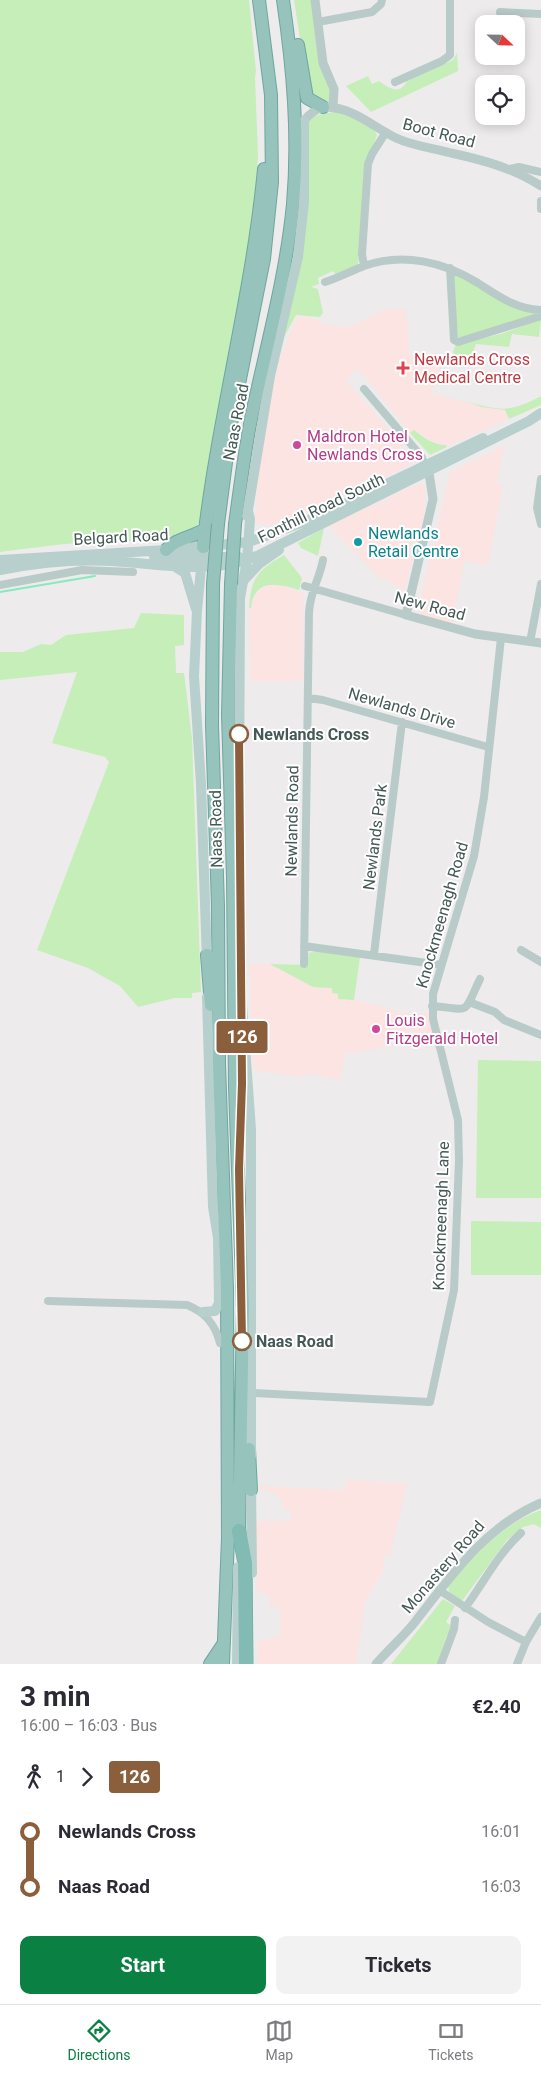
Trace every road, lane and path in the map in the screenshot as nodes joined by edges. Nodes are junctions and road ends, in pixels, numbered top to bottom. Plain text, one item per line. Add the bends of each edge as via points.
1 (259, 0) edge
2 (283, 0) edge
3 (290, 0) edge
4 (315, 0) edge
5 (382, 0) edge
6 (450, 0) edge
7 (500, 12) dead end
8 (541, 14) edge
9 (318, 22) junction
10 (395, 82) dead end
11 (294, 88) junction
12 (271, 94) junction
13 (328, 107) junction
14 (304, 120) joint
15 (386, 132) junction
16 (510, 170) junction
17 (541, 172) edge
18 (541, 186) edge
19 (541, 201) edge
20 (541, 209) edge
21 (364, 266) junction
22 (450, 268) junction
23 (325, 282) dead end
24 (541, 310) edge
25 (541, 316) edge
26 (281, 321) junction
27 (364, 389) dead end
28 (541, 412) edge
29 (427, 469) junction
30 (541, 479) edge
31 (248, 511) junction
32 (541, 524) edge
33 (250, 526) junction
34 (205, 529) junction
35 (302, 534) junction
36 (267, 536) junction
37 (246, 542) junction
38 (166, 550) junction
39 (203, 551) junction
40 (116, 552) junction
41 (0, 560) edge
42 (323, 560) dead end
43 (171, 565) junction
44 (0, 566) edge
45 (14, 567) junction
46 (202, 568) junction
47 (241, 569) junction
48 (0, 570) edge
49 (134, 572) dead end
50 (541, 584) edge
51 (0, 585) edge
52 (309, 587) junction
53 (197, 611) junction
54 (406, 615) junction
55 (501, 638) junction
56 (530, 642) junction
57 (541, 643) edge
58 (308, 698) junction
59 (402, 722) junction
60 (488, 747) junction
61 (304, 946) junction
62 (521, 950) dead end
63 (374, 954) junction
64 (207, 955) junction
65 (541, 962) edge
66 (304, 964) dead end
67 (441, 965) junction
68 (480, 979) dead end
69 (470, 1002) junction
70 (242, 1005) junction
71 (432, 1006) junction
72 (541, 1035) edge
73 (219, 1064) junction
74 (452, 1089) joint
75 (239, 1169) junction
76 (48, 1301) dead end
77 (203, 1312) junction
78 (220, 1342) joint
79 (242, 1357) junction
80 (228, 1366) junction
81 (252, 1393) junction
82 (251, 1490) junction
83 (541, 1503) edge
84 (239, 1531) junction
85 (521, 1533) dead end
86 (238, 1583) junction
87 (439, 1590) junction
88 (465, 1608) junction
89 (246, 1609) junction
90 (541, 1617) edge
91 (455, 1620) dead end
92 (526, 1642) junction
93 (224, 1643) junction
94 (210, 1664) edge
95 (223, 1664) edge
96 (237, 1664) edge
97 (246, 1664) edge
98 (252, 1664) edge
99 (376, 1664) edge
100 (441, 1664) edge
101 (517, 1664) edge

1 - 12 highway, Naas Road
2 - 11 highway, Naas Road
3 - 13 highway via 307,98
4 - 9 street
5 - 9 street via 382,4 372,12
6 - 10 street via 450,55
7 - 8 street
9 - 13 street via 323,63 334,89
11 - 26 highway via 299,120 300,197 295,247
11 - 47 highway, Naas Road, bridge via 296,153 287,250 251,419 235,524
12 - 34 highway via 256,245 221,422
12 - 73 highway, Naas Road, bridge via 272,182 264,259 231,424 213,584 212,716
13 - 14 street
13 - 15 street, Boot Road via 359,115
14 - 26 main road via 302,228 292,284
15 - 16 street, Boot Road via 411,143
15 - 21 street via 368,164
16 - 17 street via 520,167
16 - 18 street, Boot Road
19 - 20 street
21 - 22 street via 399,260 432,262
21 - 23 street
22 - 24 street via 514,304
22 - 25 street via 454,340 458,342
26 - 31 main road via 260,426
27 - 29 street via 421,456
28 - 29 main road, Fonthill Road South
29 - 35 main road, Fonthill Road South
29 - 36 main road, Fonthill Road South
29 - 54 street via 433,499
30 - 32 street via 537,508
31 - 33 main road
31 - 37 main road
33 - 36 main road via 257,534
33 - 37 main road
34 - 38 highway via 174,541
34 - 39 highway
35 - 47 main road, Fonthill Road South
35 - 47 main road via 259,564
36 - 37 main road, Fonthill Road South
37 - 39 main road, Belgard Road
37 - 47 main road
38 - 39 main road, Belgard Road
38 - 40 main road, Belgard Road
39 - 40 main road via 168,557
39 - 46 main road
39 - 47 main road via 232,556
40 - 41 main road, Belgard Road
42 - 52 street, Newlands Road via 319,578
43 - 45 main road, Belgard Road via 75,561
43 - 46 main road, Belgard Road
43 - 53 main road via 185,573
44 - 45 main road, Belgard Road
45 - 48 main road, Belgard Road
46 - 47 main road, Belgard Road
46 - 53 main road
47 - 70 main road, Naas Road
47 - 75 highway, Naas Road via 228,715
49 - 51 street, Belgard Road via 82,570
50 - 56 street
52 - 54 street, New Road
52 - 58 street, Newlands Road
53 - 64 main road via 194,676
54 - 55 street, New Road
55 - 56 street, New Road
55 - 60 street, Knockmeenagh Road
56 - 57 street, New Road
58 - 59 street, Newlands Drive
58 - 61 street, Newlands Road
59 - 60 street, Newlands Drive
59 - 63 street, Newlands Park
60 - 67 street, Knockmeenagh Road via 474,856
61 - 63 street
61 - 66 street, Newlands Road
62 - 65 street
63 - 67 street
64 - 73 highway
64 - 77 main road via 208,1090 219,1303 215,1312
67 - 71 street, Knockmeenagh Road
68 - 69 street
69 - 71 street via 461,1010
69 - 72 street
70 - 75 highway
70 - 81 main road, Naas Road via 251,1129
71 - 74 street, Knockmeenagh Road
73 - 80 highway, Naas Road
74 - 81 street, Knockmeenagh Lane via 460,1160 454,1290 430,1402
75 - 79 highway, Naas Road
76 - 77 street via 187,1305
77 - 78 street
78 - 80 highway
79 - 82 highway
79 - 84 highway, Naas Road
80 - 93 highway, Naas Road
81 - 82 main road, Naas Road
82 - 98 main road, Naas Road
83 - 87 street, Monastery Road via 495,1529
84 - 86 main road, Naas Road
84 - 89 highway via 245,1563
85 - 88 street via 494,1564
86 - 89 highway
86 - 96 main road, Naas Road
87 - 88 street
87 - 99 street, Monastery Road
88 - 92 street
89 - 97 highway
90 - 92 street
91 - 100 street
92 - 101 street
93 - 94 highway
93 - 95 highway, Naas Road

